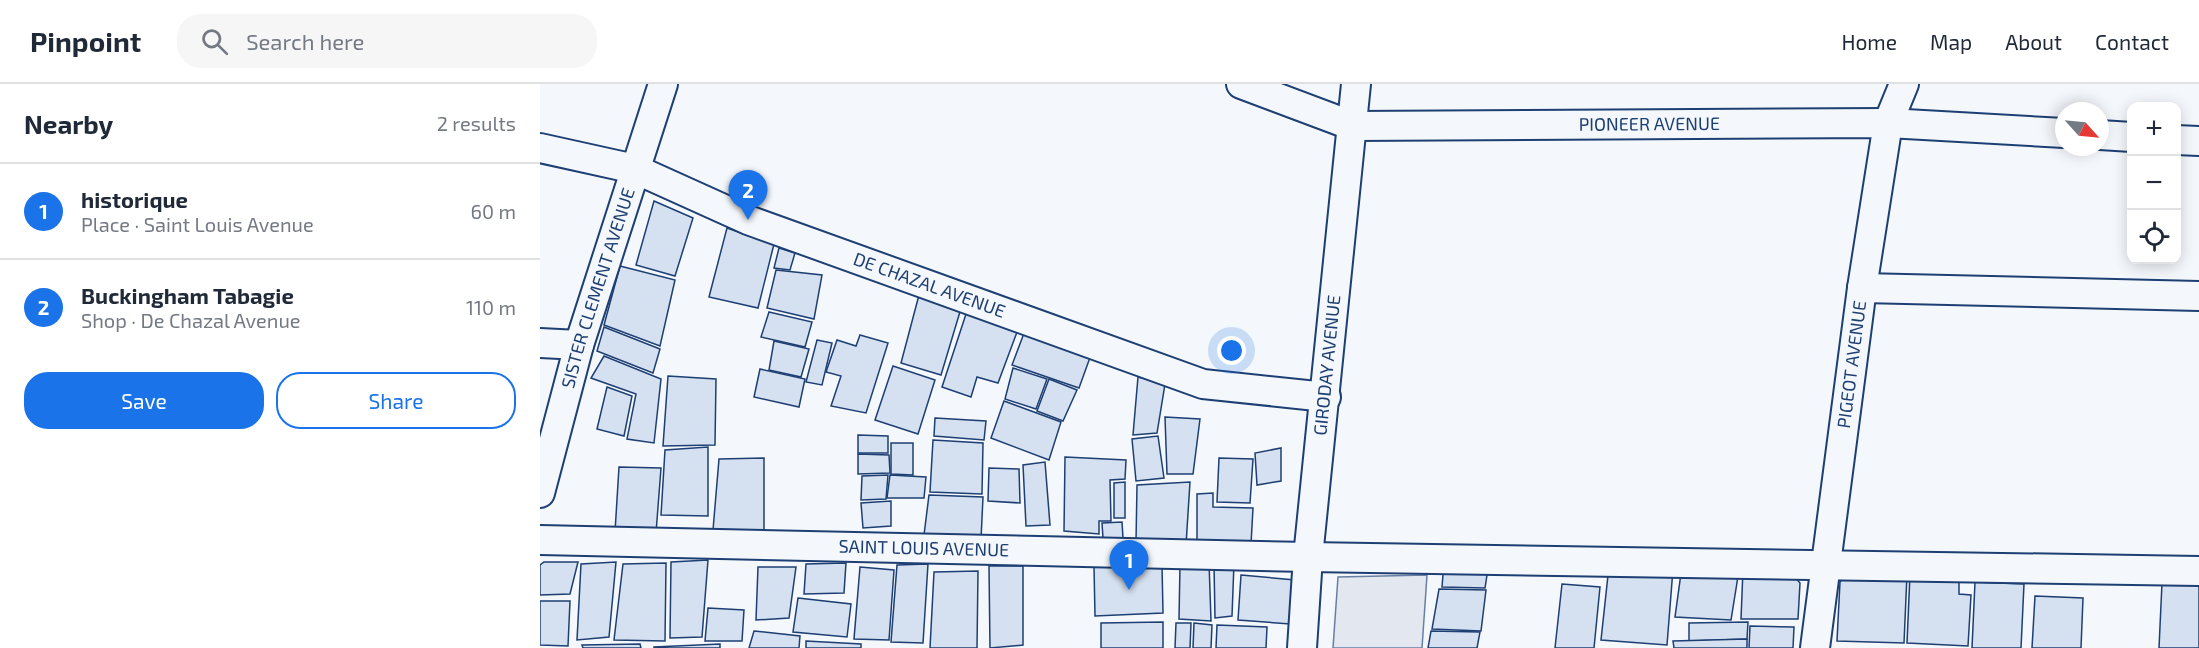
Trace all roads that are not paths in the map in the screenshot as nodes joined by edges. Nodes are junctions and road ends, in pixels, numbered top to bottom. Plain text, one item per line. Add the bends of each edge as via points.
1 (663, 84) edge
2 (1240, 84) edge
3 (1356, 84) edge
4 (1904, 84) edge
5 (1887, 123) junction
6 (1353, 126) junction
7 (2055, 132) edge
8 (2109, 136) edge
9 (2127, 137) edge
10 (2181, 140) edge
11 (2199, 141) edge
12 (540, 148) edge
13 (635, 169) junction
14 (1862, 288) junction
15 (2199, 296) edge
16 (540, 343) edge
17 (579, 345) junction
18 (1326, 397) junction
19 (540, 493) edge
20 (540, 540) edge
21 (1308, 556) junction
22 (1825, 566) junction
23 (2199, 571) edge
24 (1302, 648) edge
25 (1815, 648) edge

1 - 13 street, SISTER CLEMENT AVENUE
2 - 6 street, PIONEER AVENUE
3 - 6 street, GIRODAY AVENUE
4 - 5 street, PIGEOT AVENUE
5 - 6 street, PIONEER AVENUE
5 - 7 street, PIONEER AVENUE
5 - 14 street, PIGEOT AVENUE
6 - 18 street, GIRODAY AVENUE
8 - 9 street
10 - 11 street
12 - 13 street, DE CHAZAL AVENUE
13 - 17 street, SISTER CLEMENT AVENUE
13 - 18 street, DE CHAZAL AVENUE via 748,220 1203,384
14 - 15 street
14 - 22 street, PIGEOT AVENUE
16 - 17 street
17 - 19 street, SISTER CLEMENT AVENUE
18 - 21 street, GIRODAY AVENUE
20 - 21 street, SAINT LOUIS AVENUE
21 - 22 street, SAINT LOUIS AVENUE
21 - 24 street, GIRODAY AVENUE
22 - 23 street, SAINT LOUIS AVENUE
22 - 25 street, PIGEOT AVENUE

